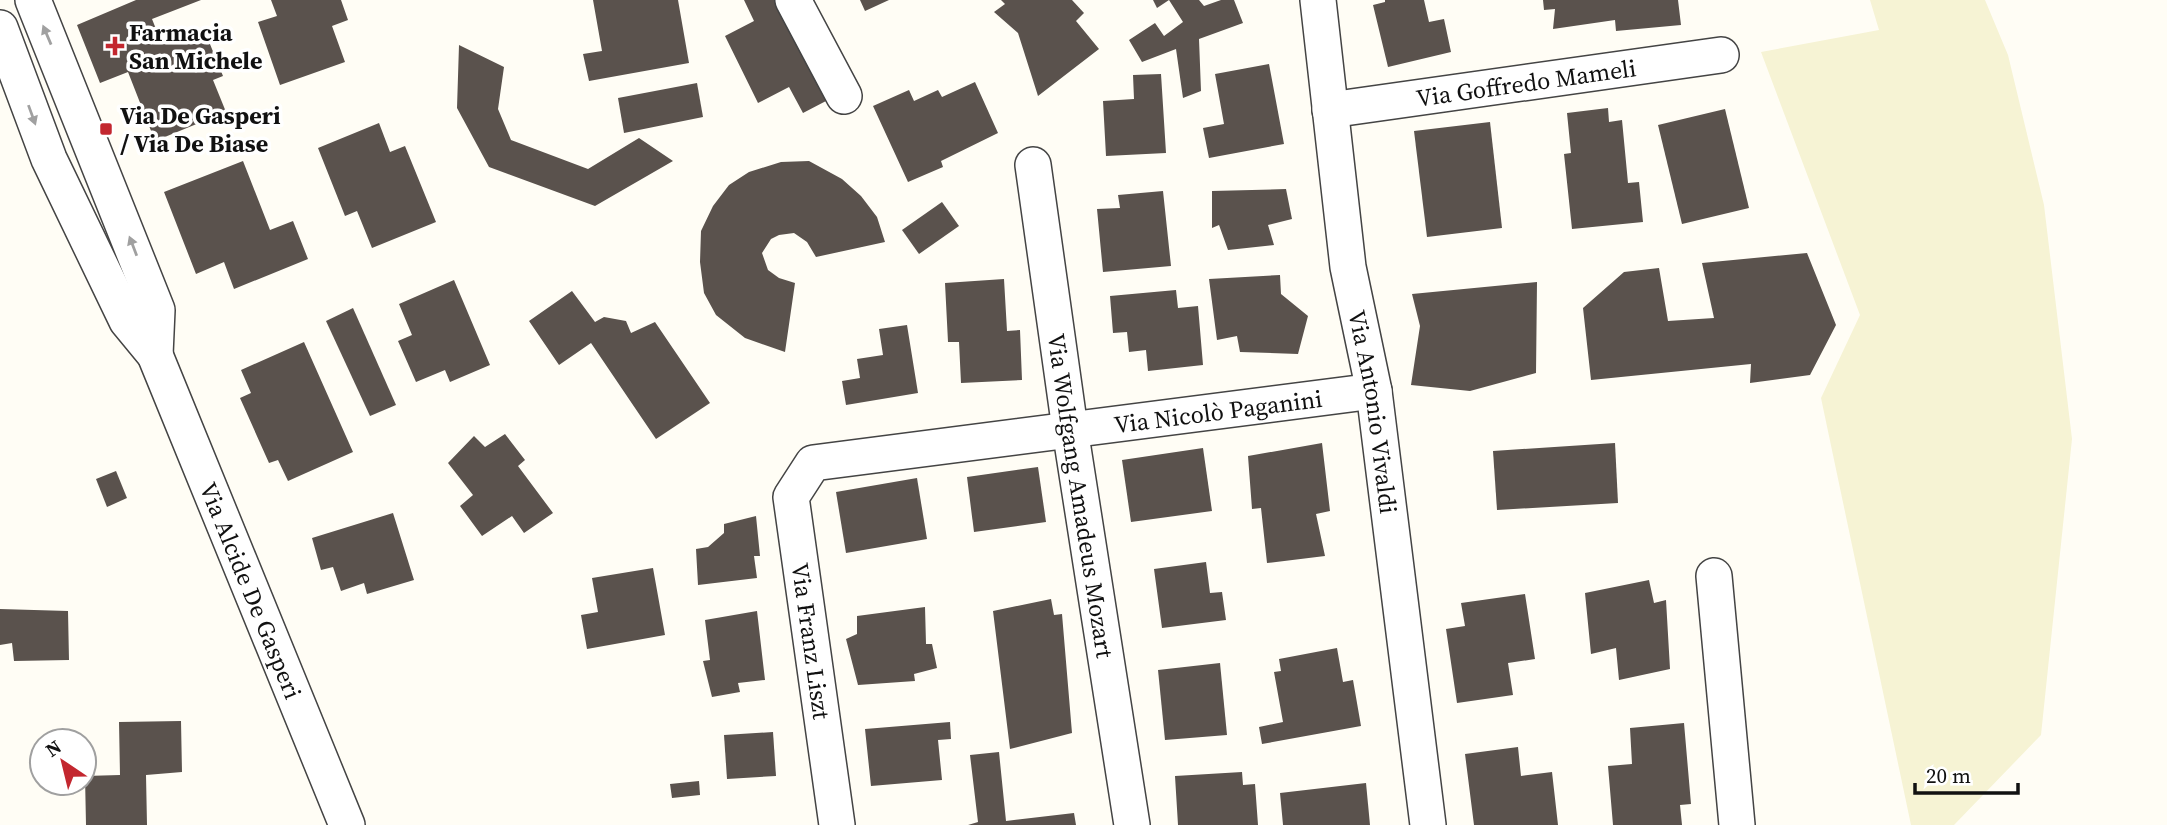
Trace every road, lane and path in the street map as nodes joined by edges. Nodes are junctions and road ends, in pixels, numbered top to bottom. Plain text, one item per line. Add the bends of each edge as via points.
1 (33, 0) edge
2 (793, 0) edge
3 (1318, 0) edge
4 (0, 28) edge
5 (1721, 55) dead end
6 (844, 96) dead end
7 (1331, 110) junction
8 (1033, 166) dead end
9 (155, 355) junction
10 (1374, 391) junction
11 (1070, 429) junction
12 (813, 463) joint
13 (1714, 576) dead end
14 (347, 825) edge
15 (837, 825) edge
16 (1132, 825) edge
17 (1428, 825) edge
18 (1737, 825) edge

9 -> 1 street, Via Alcide De Gasperi via 158,310
2 - 6 street
3 - 7 street, Via Antonio Vivaldi
4 -> 9 street, Via Alcide De Gasperi via 49,159 127,321
5 - 7 street, Via Goffredo Mameli
7 - 10 street, Via Antonio Vivaldi via 1348,267
8 - 11 street, Via Wolfgang Amadeus Mozart
9 - 14 street, Via Alcide De Gasperi
10 - 11 street, Via Nicolò Paganini
10 - 17 street, Via Antonio Vivaldi
11 - 12 street, Via Nicolò Paganini
11 - 16 street, Via Wolfgang Amadeus Mozart
12 - 15 street, Via Franz Liszt via 792,497
13 - 18 street

